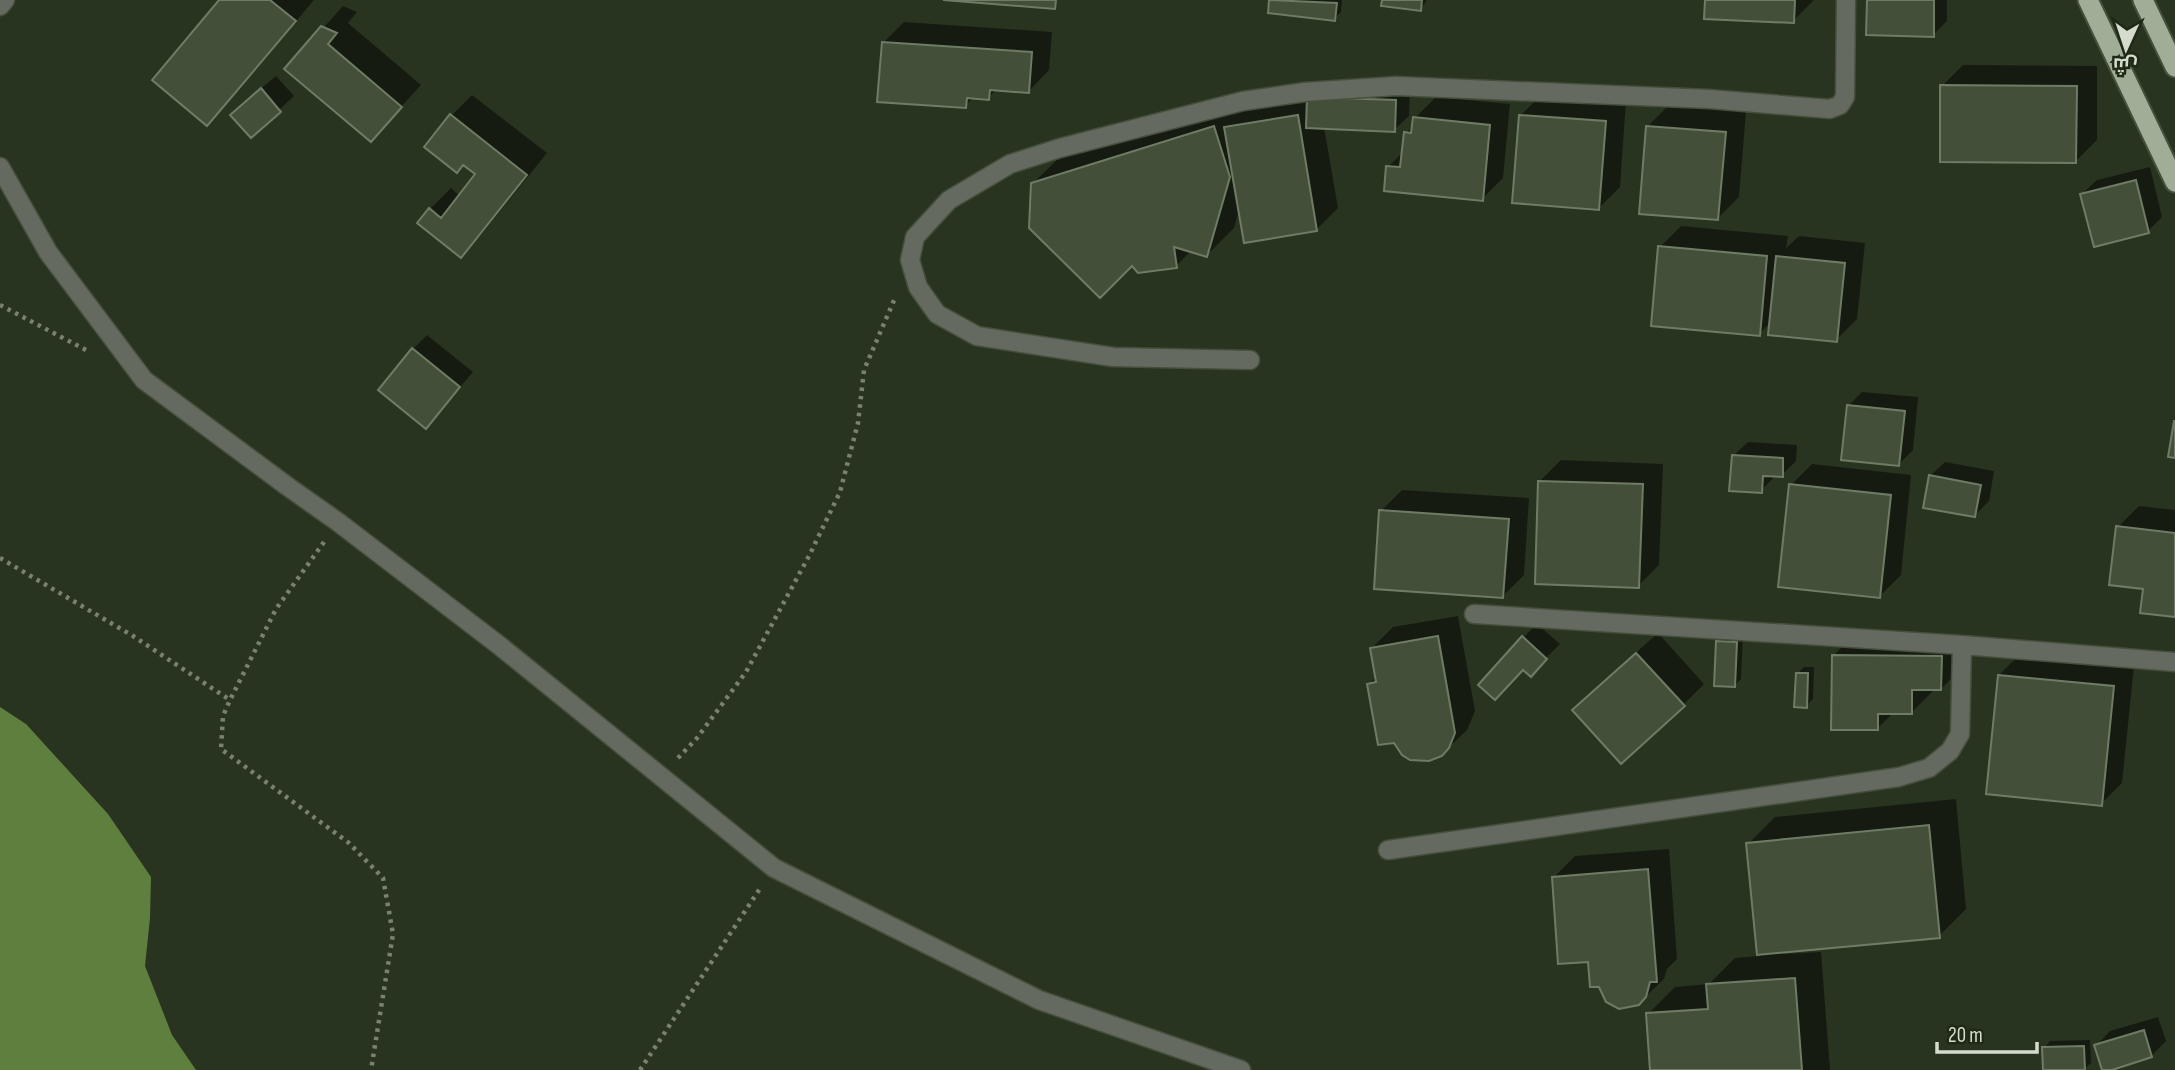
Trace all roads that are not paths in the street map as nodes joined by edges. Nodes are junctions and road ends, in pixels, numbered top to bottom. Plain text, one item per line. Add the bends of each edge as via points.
1 (5, 0) edge
2 (1846, 0) edge
3 (2088, 0) edge
4 (2143, 0) edge
5 (0, 6) edge
6 (2175, 67) edge
7 (0, 167) edge
8 (2175, 183) edge
9 (1250, 360) dead end
10 (1474, 614) dead end
11 (1962, 645) junction
12 (2175, 662) edge
13 (1388, 850) dead end
14 (1241, 1070) edge

1 - 5 street
2 - 9 street via 1845,97 1830,109 1709,99 1396,86 1305,92 1242,101 1010,164 949,200 915,237 910,260 918,287 937,314 977,337 1113,357
3 - 8 highway
4 - 6 highway
7 - 14 street via 48,252 145,380 500,646 774,868 1039,1000
10 - 11 street
11 - 12 street
11 - 13 street via 1960,734 1950,751 1929,768 1886,779

